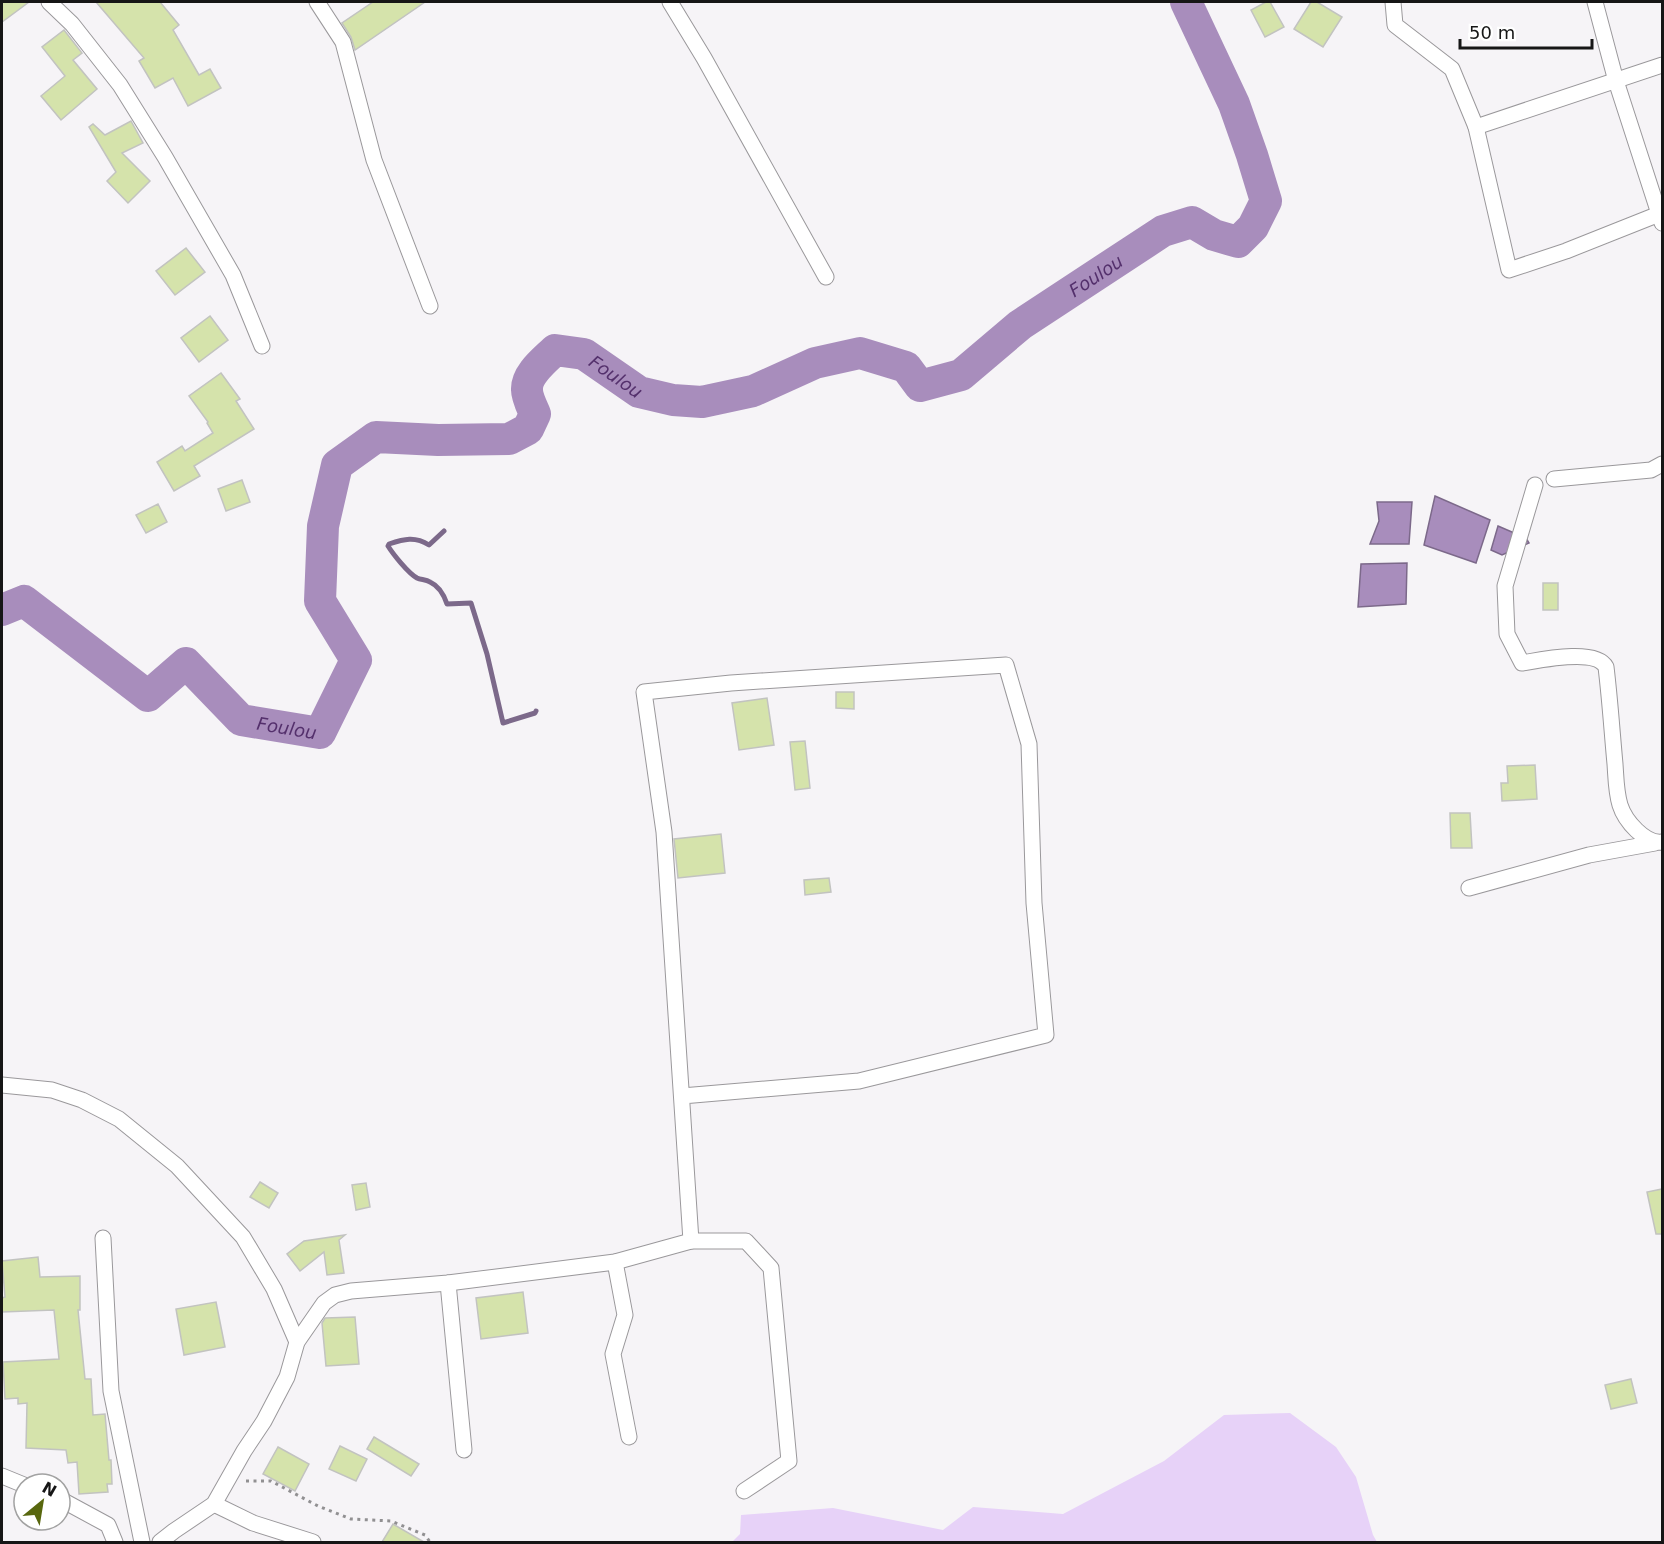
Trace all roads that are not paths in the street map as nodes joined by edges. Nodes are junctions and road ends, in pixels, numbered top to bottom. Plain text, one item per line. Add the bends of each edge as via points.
1 (49, 2) edge
2 (317, 2) edge
3 (670, 2) edge
4 (1393, 2) edge
5 (1595, 2) edge
6 (1662, 64) edge
7 (1616, 81) junction
8 (1476, 127) junction
9 (1661, 218) edge
10 (826, 278) dead end
11 (430, 306) dead end
12 (262, 346) dead end
13 (1662, 464) edge
14 (1554, 479) dead end
15 (1535, 485) dead end
16 (1659, 842) edge
17 (1469, 888) dead end
18 (2, 1084) edge
19 (682, 1096) junction
20 (103, 1238) dead end
21 (691, 1241) junction
22 (615, 1262) junction
23 (448, 1283) junction
24 (297, 1342) junction
25 (629, 1437) dead end
26 (464, 1450) dead end
27 (744, 1491) dead end
28 (214, 1504) junction
29 (72, 1506) edge
30 (115, 1542) edge
31 (142, 1542) edge
32 (160, 1542) edge
33 (313, 1542) edge

1 - 12 street via 72,24 120,85 165,157 233,275
2 - 11 street via 343,42 374,160
3 - 10 street
4 - 8 street via 1395,25 1452,69
5 - 7 street
6 - 7 street
7 - 8 street
7 - 9 street
8 - 9 street via 1509,270
13 - 14 street via 1651,470
15 - 16 street via 1505,586 1507,634 1522,663 1564,657 1596,659 1606,667 1620,807 1635,830
16 - 17 street via 1589,855
18 - 24 street via 52,1090 82,1100 119,1119 177,1166 243,1237 274,1289
19 - 19 street via 664,832 644,692 1006,665 1029,744 1034,903 1046,1035 859,1081
19 - 21 street
20 - 31 street via 111,1391
21 - 22 street
21 - 27 street via 746,1241 771,1268 789,1461
22 - 23 street
22 - 25 street via 625,1315 613,1354
23 - 24 street via 335,1295 324,1303
23 - 26 street
24 - 28 street via 287,1377
28 - 32 street
28 - 33 street via 253,1523
29 - 30 street via 108,1525

